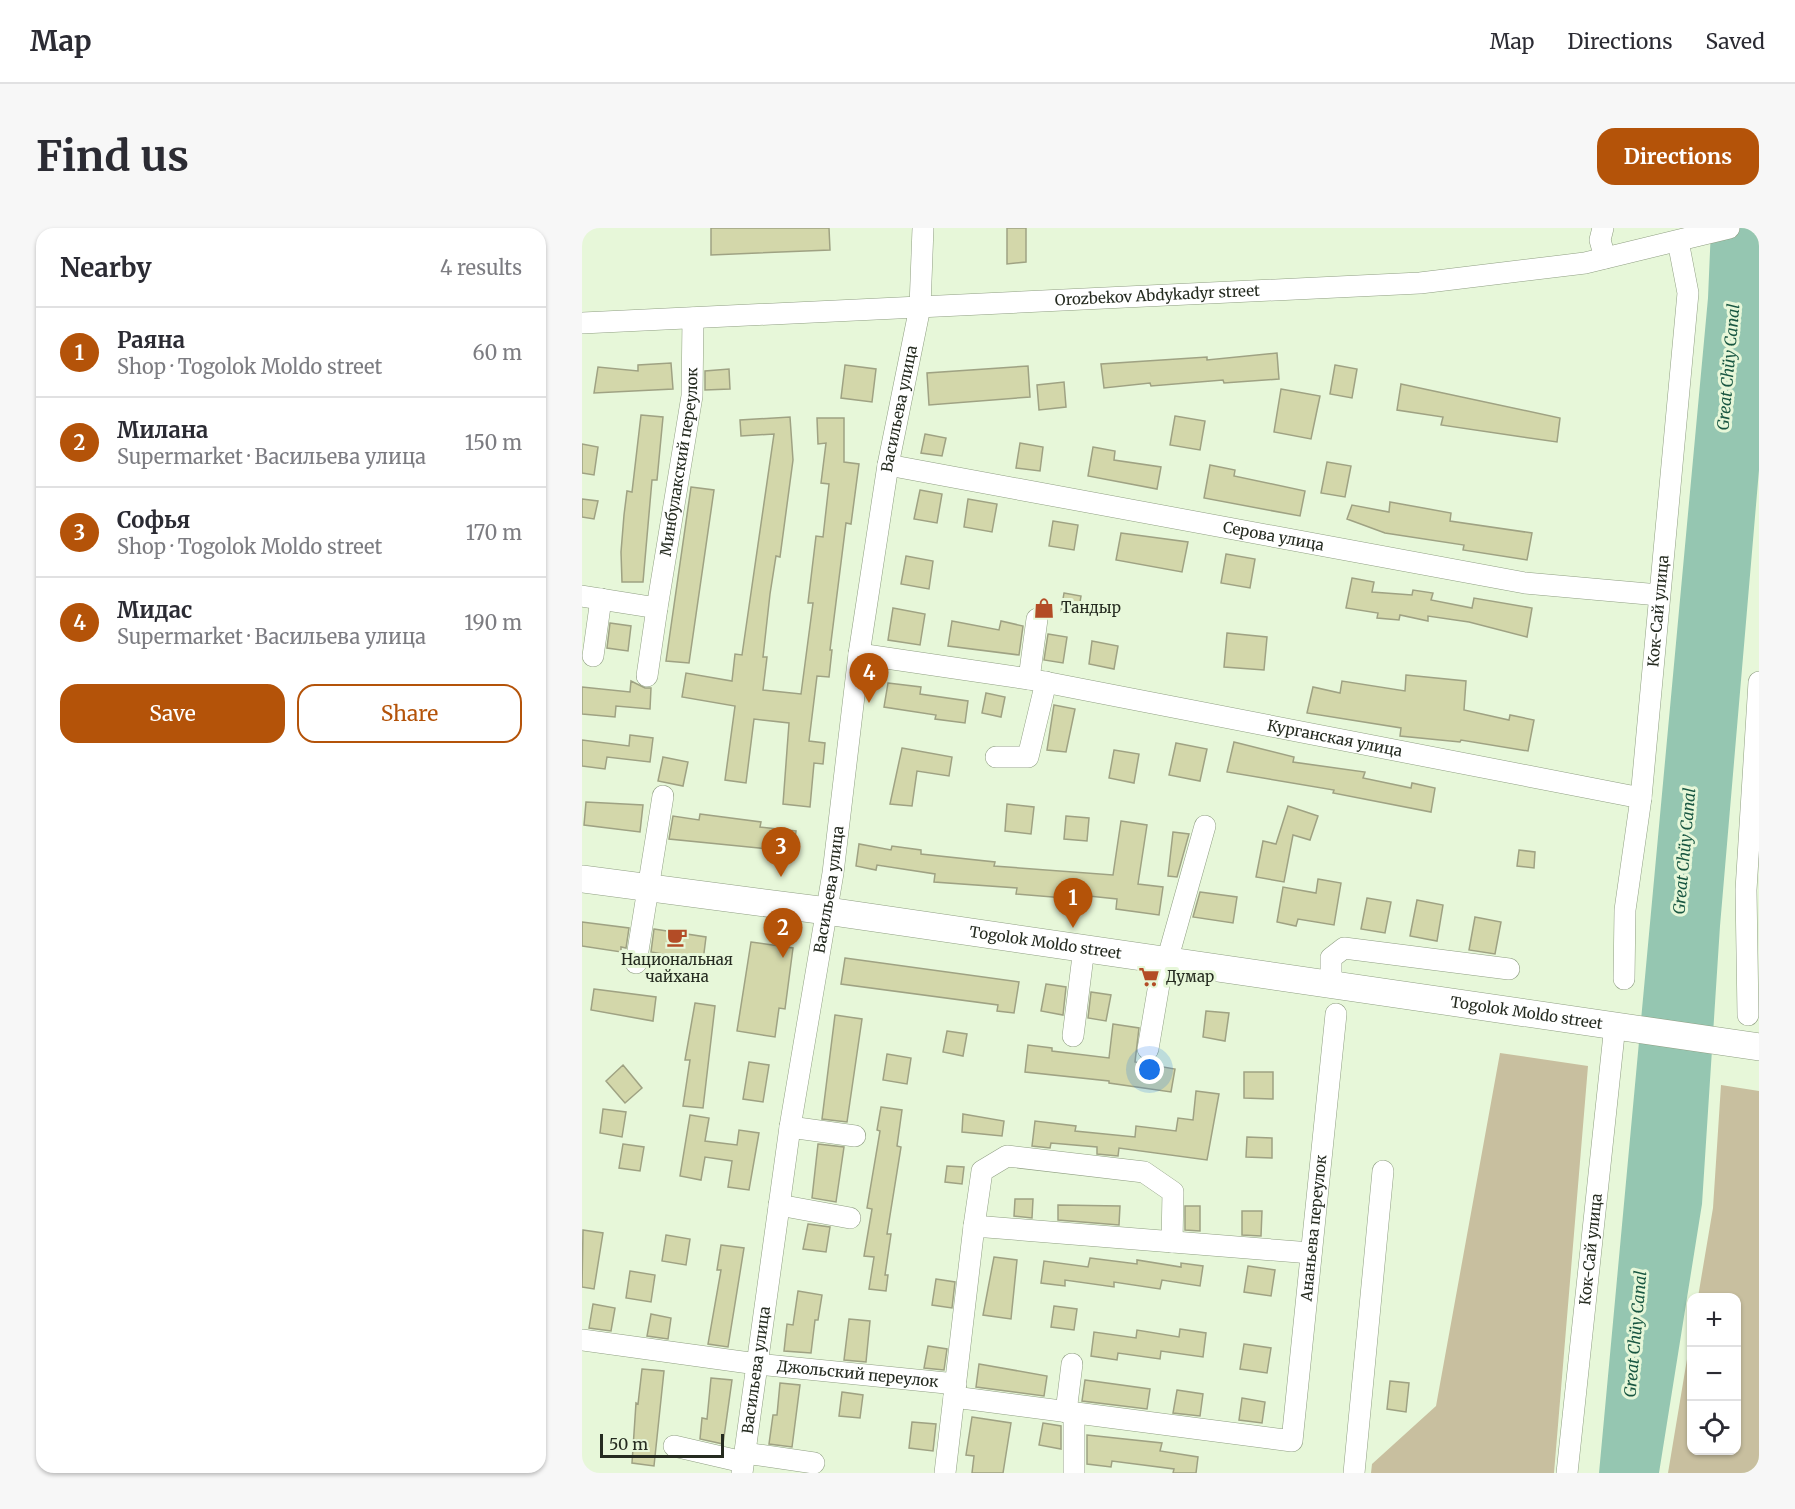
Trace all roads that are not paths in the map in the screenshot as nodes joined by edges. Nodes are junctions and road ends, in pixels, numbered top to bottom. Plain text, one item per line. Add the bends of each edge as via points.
1 (923, 228) edge
2 (1603, 228) edge
3 (1729, 228) edge
4 (1684, 240) junction
5 (1605, 258) junction
6 (920, 306) junction
7 (693, 318) junction
8 (582, 323) edge
9 (888, 465) junction
10 (1659, 595) junction
11 (591, 597) edge
12 (657, 608) junction
13 (1037, 619) dead end
14 (859, 654) junction
15 (592, 656) dead end
16 (647, 675) dead end
17 (1037, 681) junction
18 (1759, 682) edge
19 (996, 757) dead end
20 (663, 796) dead end
21 (1641, 798) junction
22 (1205, 826) dead end
23 (582, 879) edge
24 (646, 888) junction
25 (827, 911) junction
26 (1084, 948) junction
27 (1165, 961) junction
28 (636, 963) dead end
29 (1509, 969) dead end
30 (1624, 979) dead end
31 (1331, 984) junction
32 (1336, 1014) dead end
33 (1748, 1015) dead end
34 (1620, 1026) junction
35 (1073, 1036) dead end
36 (1747, 1045) edge
37 (1148, 1048) dead end
38 (790, 1127) junction
39 (855, 1136) dead end
40 (1383, 1171) dead end
41 (779, 1205) junction
42 (850, 1218) dead end
43 (974, 1226) junction
44 (1172, 1242) junction
45 (1311, 1253) junction
46 (582, 1340) edge
47 (757, 1364) junction
48 (1072, 1364) dead end
49 (955, 1390) junction
50 (1070, 1413) junction
51 (1292, 1441) joint
52 (674, 1446) dead end
53 (743, 1463) edge
54 (814, 1463) dead end
55 (945, 1473) edge
56 (1074, 1473) edge
57 (1354, 1473) edge
58 (1567, 1473) edge

1 - 6 street, Васильева улица
2 - 5 street via 1600,240
3 - 4 street, Orozbekov Abdykadyr street
4 - 5 street, Orozbekov Abdykadyr street
4 - 10 street, Кок-Сай улица via 1688,293
5 - 6 street, Orozbekov Abdykadyr street via 1534,271 1420,283
6 - 7 street, Orozbekov Abdykadyr street
6 - 9 street, Васильева улица
7 - 8 street, Orozbekov Abdykadyr street
7 - 12 street, Минбулакский переулок via 692,396
9 - 10 street, Серова улица via 1525,583
9 - 14 street, Васильева улица
10 - 21 street, Кок-Сай улица
11 - 12 street
11 - 15 street
12 - 16 street, Минбулакский переулок
13 - 17 street
14 - 17 street, Курганская улица
14 - 25 street, Васильева улица
17 - 19 street via 1028,757
17 - 21 street, Курганская улица
18 - 33 street via 1746,890
20 - 24 street
21 - 30 street, Кок-Сай улица via 1625,910
22 - 27 street
23 - 24 main road, Togolok Moldo street
24 - 25 main road, Togolok Moldo street
24 - 28 street
25 - 26 main road, Togolok Moldo street
25 - 38 street, Васильева улица
26 - 27 main road, Togolok Moldo street
26 - 35 street
27 - 31 main road, Togolok Moldo street
27 - 37 street
29 - 31 street via 1344,948 1331,958
31 - 34 main road, Togolok Moldo street
32 - 45 street, Ананьева переулок
34 - 36 main road, Togolok Moldo street
34 - 58 street, Кок-Сай улица
38 - 39 street
38 - 41 street, Васильева улица
40 - 57 street
41 - 42 street
41 - 47 street, Васильева улица
43 - 44 street
43 - 44 street, Джольский переулок via 982,1171 1007,1156 1144,1172 1173,1192
43 - 49 street, Джольский переулок
44 - 45 street
45 - 51 street, Ананьева переулок
46 - 47 street, Джольский переулок
47 - 49 street, Джольский переулок
47 - 53 street, Васильева улица
48 - 50 street
49 - 50 street, Джольский переулок
49 - 55 street, Джольский переулок
50 - 51 street, Джольский переулок
50 - 56 street
52 - 53 street
53 - 54 street

